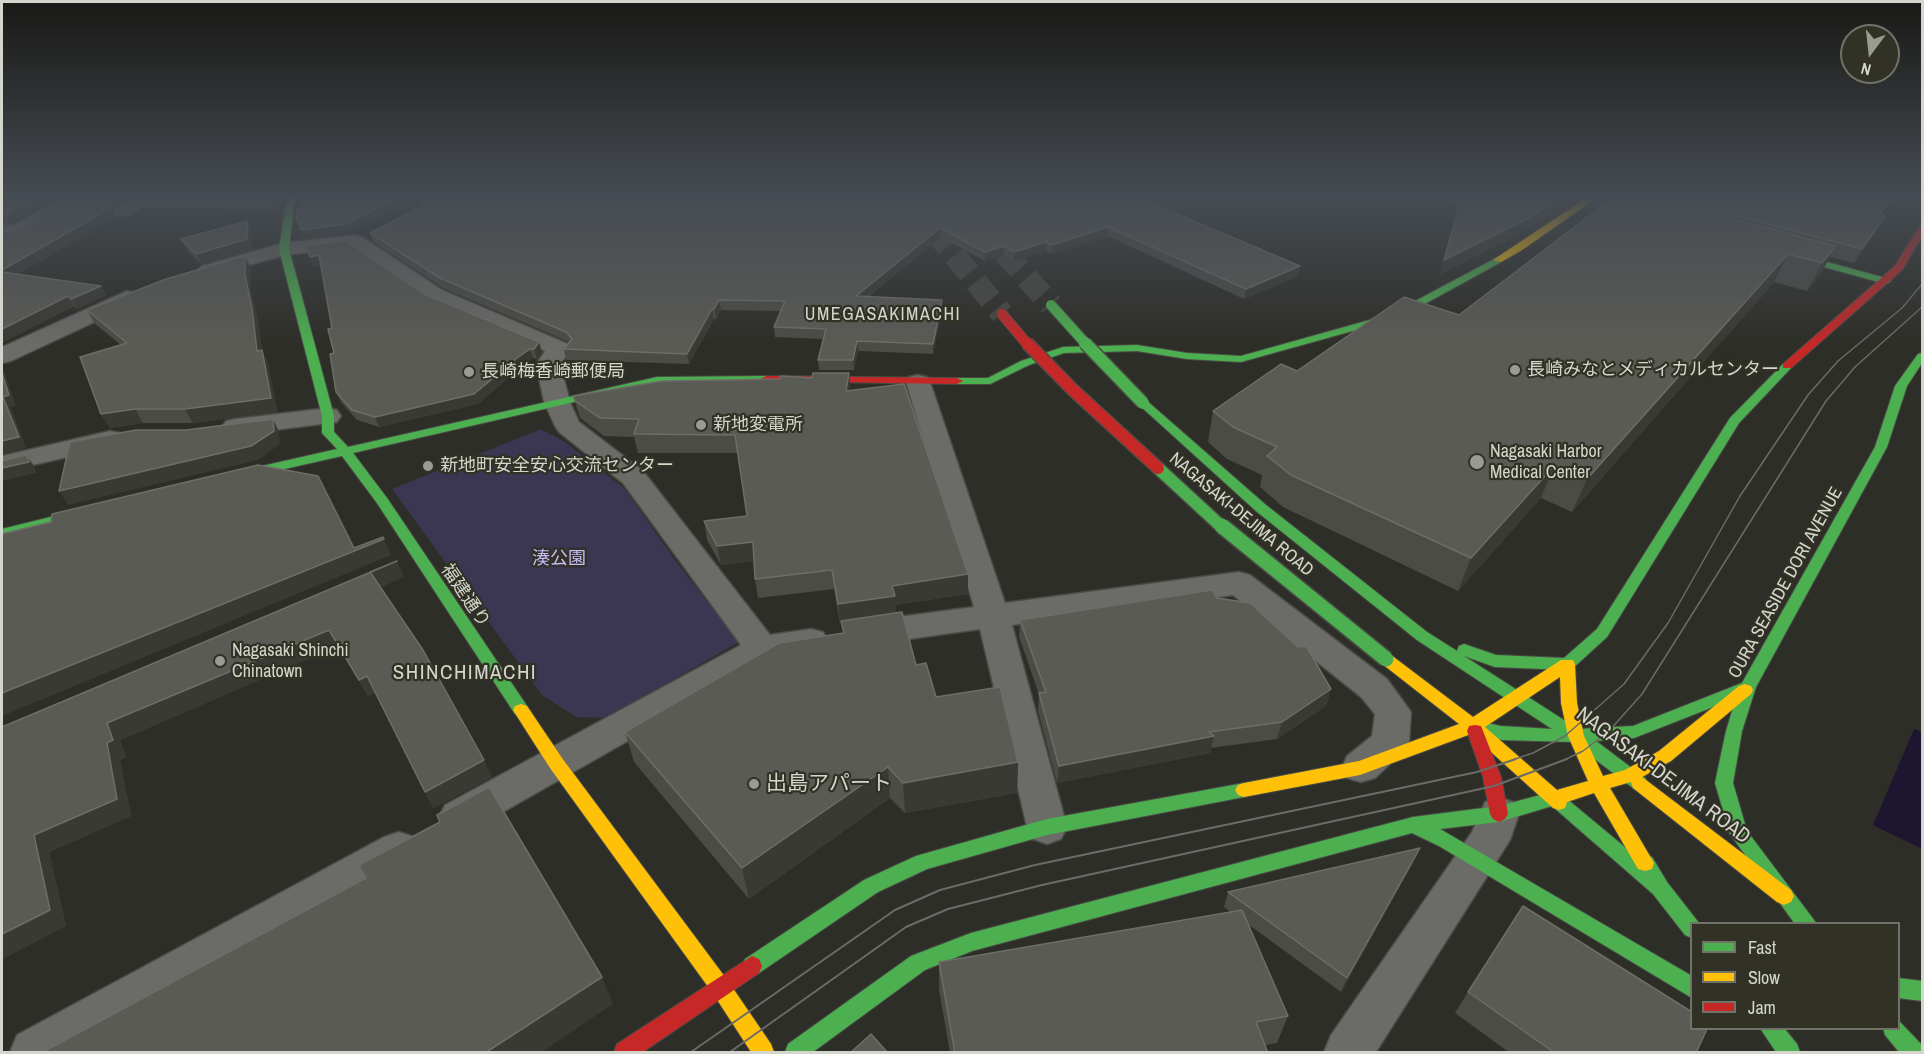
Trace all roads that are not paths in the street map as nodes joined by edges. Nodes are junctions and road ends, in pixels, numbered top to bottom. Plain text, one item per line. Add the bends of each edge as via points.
1 (289, 248) edge
2 (379, 248) edge
3 (1519, 248) edge
4 (1911, 248) edge
5 (284, 249) junction
6 (1769, 249) edge
7 (186, 277) edge
8 (1886, 281) junction
9 (146, 291) edge
10 (1051, 305) tunnel mouth
11 (1002, 314) tunnel mouth
12 (2, 356) edge
13 (1923, 356) edge
14 (918, 382) junction
15 (557, 402) junction
16 (328, 416) junction
17 (215, 430) edge
18 (132, 435) edge
19 (344, 450) junction
20 (2, 464) edge
21 (219, 480) edge
22 (104, 508) edge
23 (2, 532) edge
24 (993, 615) junction
25 (1422, 636) junction
26 (762, 649) junction
27 (1567, 664) junction
28 (1444, 670) dead end
29 (1748, 687) junction
30 (1460, 696) dead end
31 (1518, 698) junction
32 (1473, 726) junction
33 (1576, 736) junction
34 (556, 763) junction
35 (1360, 768) junction
36 (1630, 775) junction
37 (1599, 786) junction
38 (1554, 800) junction
39 (1499, 814) junction
40 (1413, 825) junction
41 (1047, 827) junction
42 (1477, 860) junction
43 (1660, 888) junction
44 (1784, 896) junction
45 (1805, 922) edge
46 (1690, 926) edge
47 (1690, 987) edge
48 (721, 988) junction
49 (1900, 988) edge
50 (1923, 991) edge
51 (1894, 1030) edge
52 (1765, 1032) edge
53 (34, 1053) edge
54 (625, 1053) edge
55 (763, 1053) edge
56 (796, 1053) edge
57 (1348, 1053) edge
58 (1788, 1053) edge
59 (1913, 1053) edge

1 - 5 street
2 - 15 street via 434,295 561,349 548,364
3 - 14 main road via 1395,316 1241,358 1206,358 1137,348 1063,350 1024,363 990,381
4 - 8 main road
5 - 7 street
5 - 16 main road, 福建通り
6 - 8 main road
8 - 27 main road via 1803,350 1734,421 1602,633
9 - 12 street
10 - 25 main road, NAGASAKI-DEJIMA ROAD, bridge via 1118,379 1190,446
11 - 32 main road, NAGASAKI-DEJIMA ROAD, bridge via 1072,389 1207,513
13 - 29 main road, OURA SEASIDE DORI AVENUE via 1901,386 1881,447
14 - 15 main road via 657,380
14 - 24 street
15 - 19 main road
15 - 26 street via 568,426 633,477
16 - 17 street
16 - 19 main road, 福建通り via 328,433
18 - 20 street
19 - 21 main road
19 - 34 main road, 福建通り via 382,501 406,561
22 - 23 main road
24 - 26 street
24 - 35 street via 1239,583 1374,688 1393,712 1390,742
24 - 41 street
25 - 27 main road via 1495,661
25 - 28 main road, NAGASAKI-DEJIMA ROAD
25 - 31 main road, NAGASAKI-DEJIMA ROAD
26 - 34 street
27 - 31 main road
27 - 33 main road
29 - 33 main road via 1634,732
29 - 36 main road via 1665,756
29 - 44 main road, OURA SEASIDE DORI AVENUE via 1724,783 1739,834
30 - 32 main road, NAGASAKI-DEJIMA ROAD
31 - 32 main road
31 - 33 main road, NAGASAKI-DEJIMA ROAD
32 - 33 main road via 1502,733
32 - 35 main road
32 - 38 main road, NAGASAKI-DEJIMA ROAD
32 - 39 main road via 1492,777
33 - 36 main road, NAGASAKI-DEJIMA ROAD
33 - 37 main road
34 - 48 main road, 福建通り
34 - 53 street
35 - 41 main road
36 - 37 main road
36 - 44 main road, NAGASAKI-DEJIMA ROAD
37 - 38 main road
37 - 43 main road
38 - 39 main road
38 - 43 main road, NAGASAKI-DEJIMA ROAD
39 - 40 main road
39 - 42 street via 1490,840
40 - 42 main road
40 - 56 main road via 971,942 918,963
41 - 48 main road via 923,862 871,886
42 - 47 main road
42 - 57 street
43 - 46 main road
44 - 45 main road
48 - 54 main road
48 - 55 main road, 福建通り
49 - 50 main road
51 - 59 main road
52 - 58 main road

